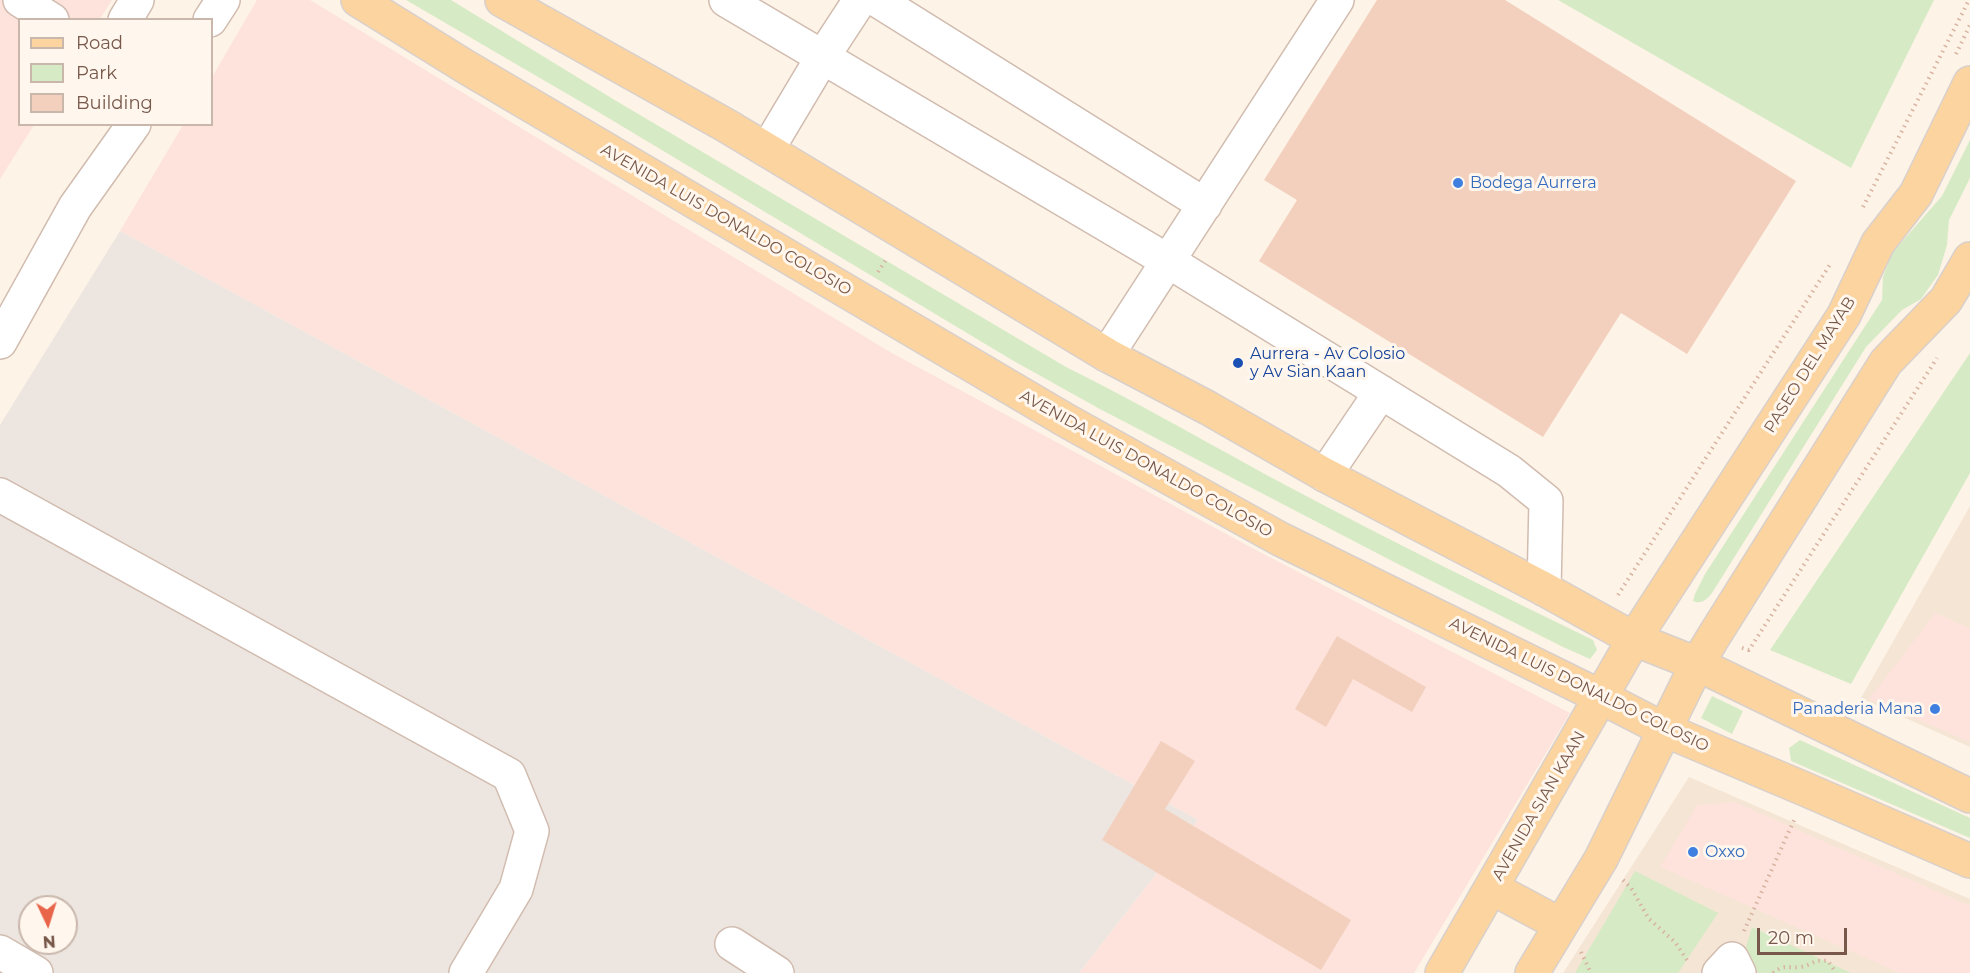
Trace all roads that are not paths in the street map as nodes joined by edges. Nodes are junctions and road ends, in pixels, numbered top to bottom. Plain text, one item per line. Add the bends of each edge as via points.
1 (20, 0) edge
2 (137, 0) edge
3 (224, 0) edge
4 (358, 0) edge
5 (502, 0) edge
6 (726, 0) edge
7 (860, 0) edge
8 (877, 0) edge
9 (1337, 0) edge
10 (49, 18) edge
11 (126, 18) edge
12 (211, 18) edge
13 (822, 58) junction
14 (1970, 83) edge
15 (133, 126) edge
16 (767, 150) junction
17 (1205, 205) junction
18 (1970, 259) edge
19 (1168, 261) junction
20 (0, 342) edge
21 (1107, 354) junction
22 (1381, 392) junction
23 (1325, 475) junction
24 (0, 495) edge
25 (1544, 589) junction
26 (1634, 639) junction
27 (1697, 664) junction
28 (1601, 697) junction
29 (1665, 730) junction
30 (1970, 796) edge
31 (1970, 861) edge
32 (1492, 888) junction
33 (1561, 925) junction
34 (732, 944) dead end
35 (0, 952) edge
36 (36, 973) edge
37 (466, 973) edge
38 (777, 973) edge
39 (1442, 973) edge
40 (1532, 973) edge

1 - 10 street
2 - 11 street
3 - 12 street
4 - 28 main road, AVENIDA LUIS DONALDO COLOSIO via 1067,421 1280,539
5 - 16 main road
6 - 13 street
7 - 13 street
8 - 17 street
9 - 17 street
13 - 16 street
13 - 19 street
14 - 26 main road, PASEO DEL MAYAB via 1916,194 1878,243 1844,315
15 - 20 street via 75,207
16 - 21 main road
17 - 19 street
18 - 27 main road via 1946,300 1886,362
19 - 21 street
19 - 22 street
21 - 23 main road
22 - 23 street
22 - 25 street via 1509,471 1546,501
23 - 25 main road
24 - 37 street via 509,775 532,831 516,889
25 - 26 main road
26 - 27 main road
26 - 28 main road, AVENIDA SIAN KAAN
27 - 29 main road
27 - 30 main road
28 - 29 main road, AVENIDA LUIS DONALDO COLOSIO
28 - 32 main road, AVENIDA SIAN KAAN
29 - 31 main road, AVENIDA LUIS DONALDO COLOSIO
29 - 33 main road via 1601,859
32 - 33 main road
32 - 39 main road, AVENIDA SIAN KAAN
33 - 40 main road
34 - 38 street
35 - 36 street

